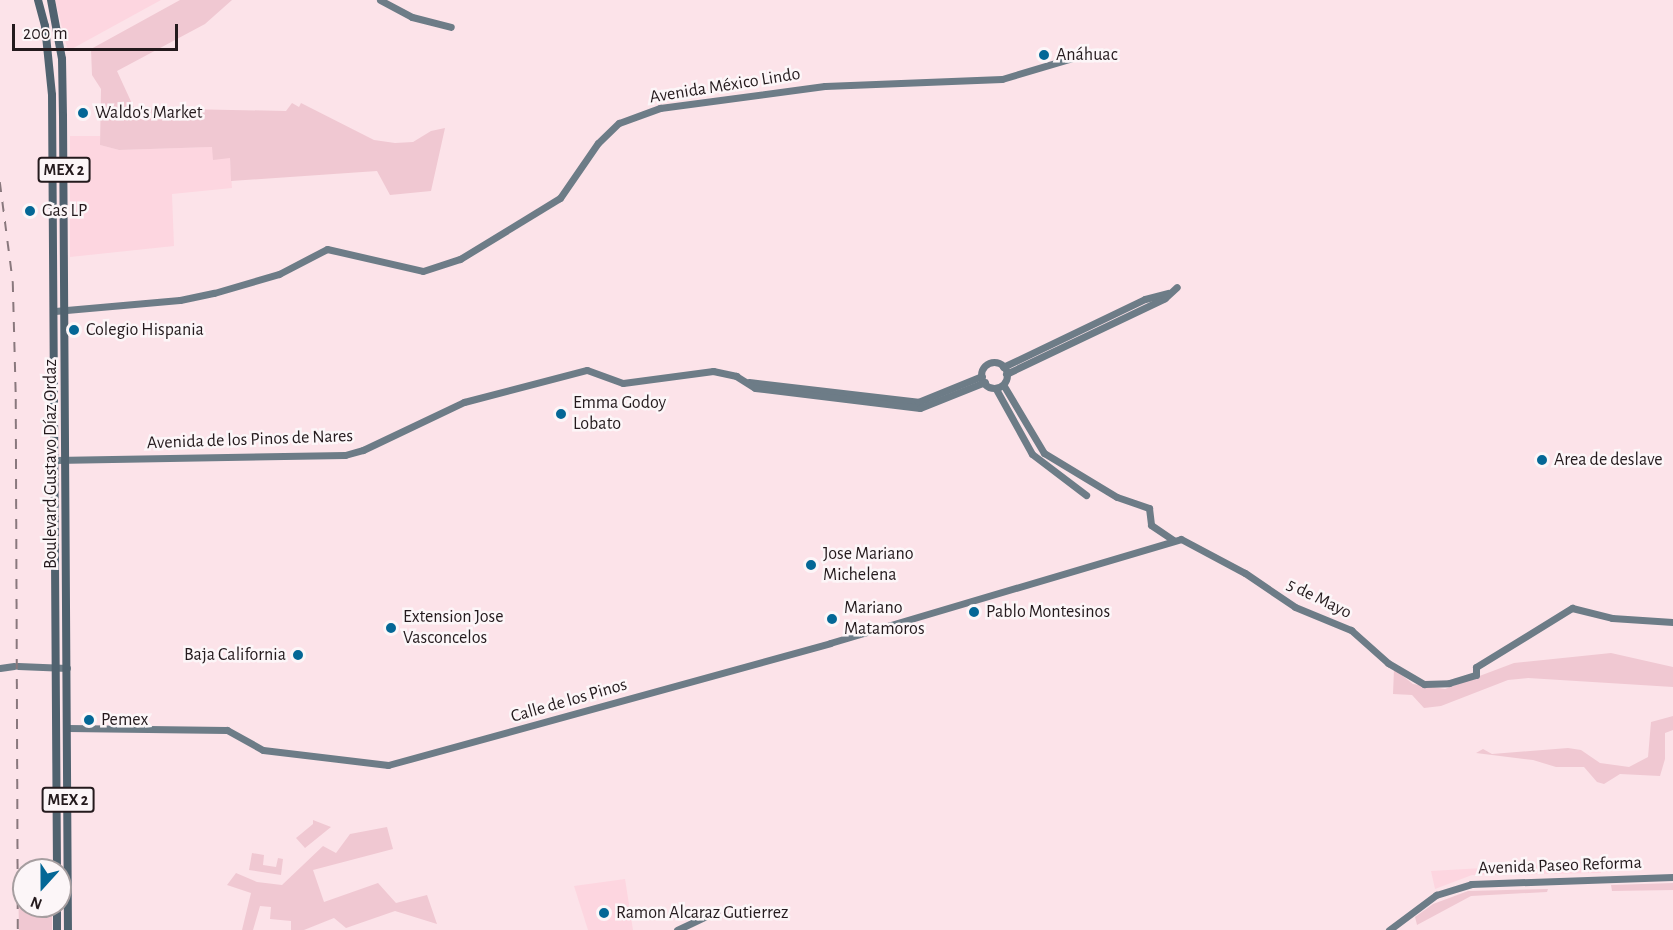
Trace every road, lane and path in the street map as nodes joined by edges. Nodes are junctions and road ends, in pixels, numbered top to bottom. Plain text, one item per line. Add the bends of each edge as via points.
1 (38, 0) edge
2 (51, 0) edge
3 (380, 0) edge
4 (45, 26) junction
5 (450, 27) dead end
6 (1072, 58) dead end
7 (62, 59) junction
8 (1177, 287) dead end
9 (65, 310) junction
10 (55, 311) junction
11 (1005, 370) junction
12 (984, 379) junction
13 (1004, 386) junction
14 (996, 389) junction
15 (66, 459) junction
16 (55, 460) junction
17 (1086, 495) dead end
18 (1177, 540) junction
19 (1673, 622) edge
20 (0, 667) edge
21 (56, 668) junction
22 (67, 668) junction
23 (68, 728) junction
24 (57, 858) edge
25 (65, 858) edge
26 (1673, 878) edge
27 (717, 911) dead end
28 (677, 930) edge
29 (1389, 930) edge

1 - 4 main road, Boulevard Gustavo Díaz Ordaz / MEX 2
2 - 7 main road, Boulevard Gustavo Díaz Ordaz / MEX 2
3 - 5 street via 412,17
4 - 7 main road via 53,58
4 - 10 main road, Boulevard Gustavo Díaz Ordaz / MEX 2 via 52,95
6 - 9 street, Avenida México Lindo via 1002,79 825,86 660,108 619,123 598,143 560,198 460,259 423,271 327,249 279,274 180,300
7 - 9 main road, Boulevard Gustavo Díaz Ordaz / MEX 2
8 - 11 street via 1145,299
9 - 10 street, Avenida México Lindo
9 - 15 main road, Boulevard Gustavo Díaz Ordaz / MEX 2
10 - 16 main road, Boulevard Gustavo Díaz Ordaz / MEX 2
11 - 12 street via 996,361 988,362 982,366
11 - 13 street
12 - 14 street
12 - 15 street, Avenida de los Pinos de Nares via 938,400 896,405 748,382 713,371 622,384 587,370 464,402 345,455
13 - 14 street
13 - 18 street, 5 de Mayo via 1044,453 1117,498 1149,508 1151,525
14 - 17 street via 1032,454
15 - 16 street, Avenida de los Pinos de Nares
15 - 22 main road, Boulevard Gustavo Díaz Ordaz / MEX 2
16 - 21 main road, Boulevard Gustavo Díaz Ordaz / MEX 2
18 - 19 street, 5 de Mayo via 1245,573 1295,607 1351,630 1416,681 1436,685 1476,671 1572,608 1612,618
18 - 23 street, Calle de los Pinos via 388,765 263,750 227,730
20 - 21 street
21 - 22 street
21 - 24 main road, Boulevard Gustavo Díaz Ordaz / MEX 2
22 - 23 main road, Boulevard Gustavo Díaz Ordaz / MEX 2
23 - 25 main road, Boulevard Gustavo Díaz Ordaz / MEX 2
26 - 29 street, Avenida Paseo Reforma via 1471,884 1436,895
27 - 28 street

